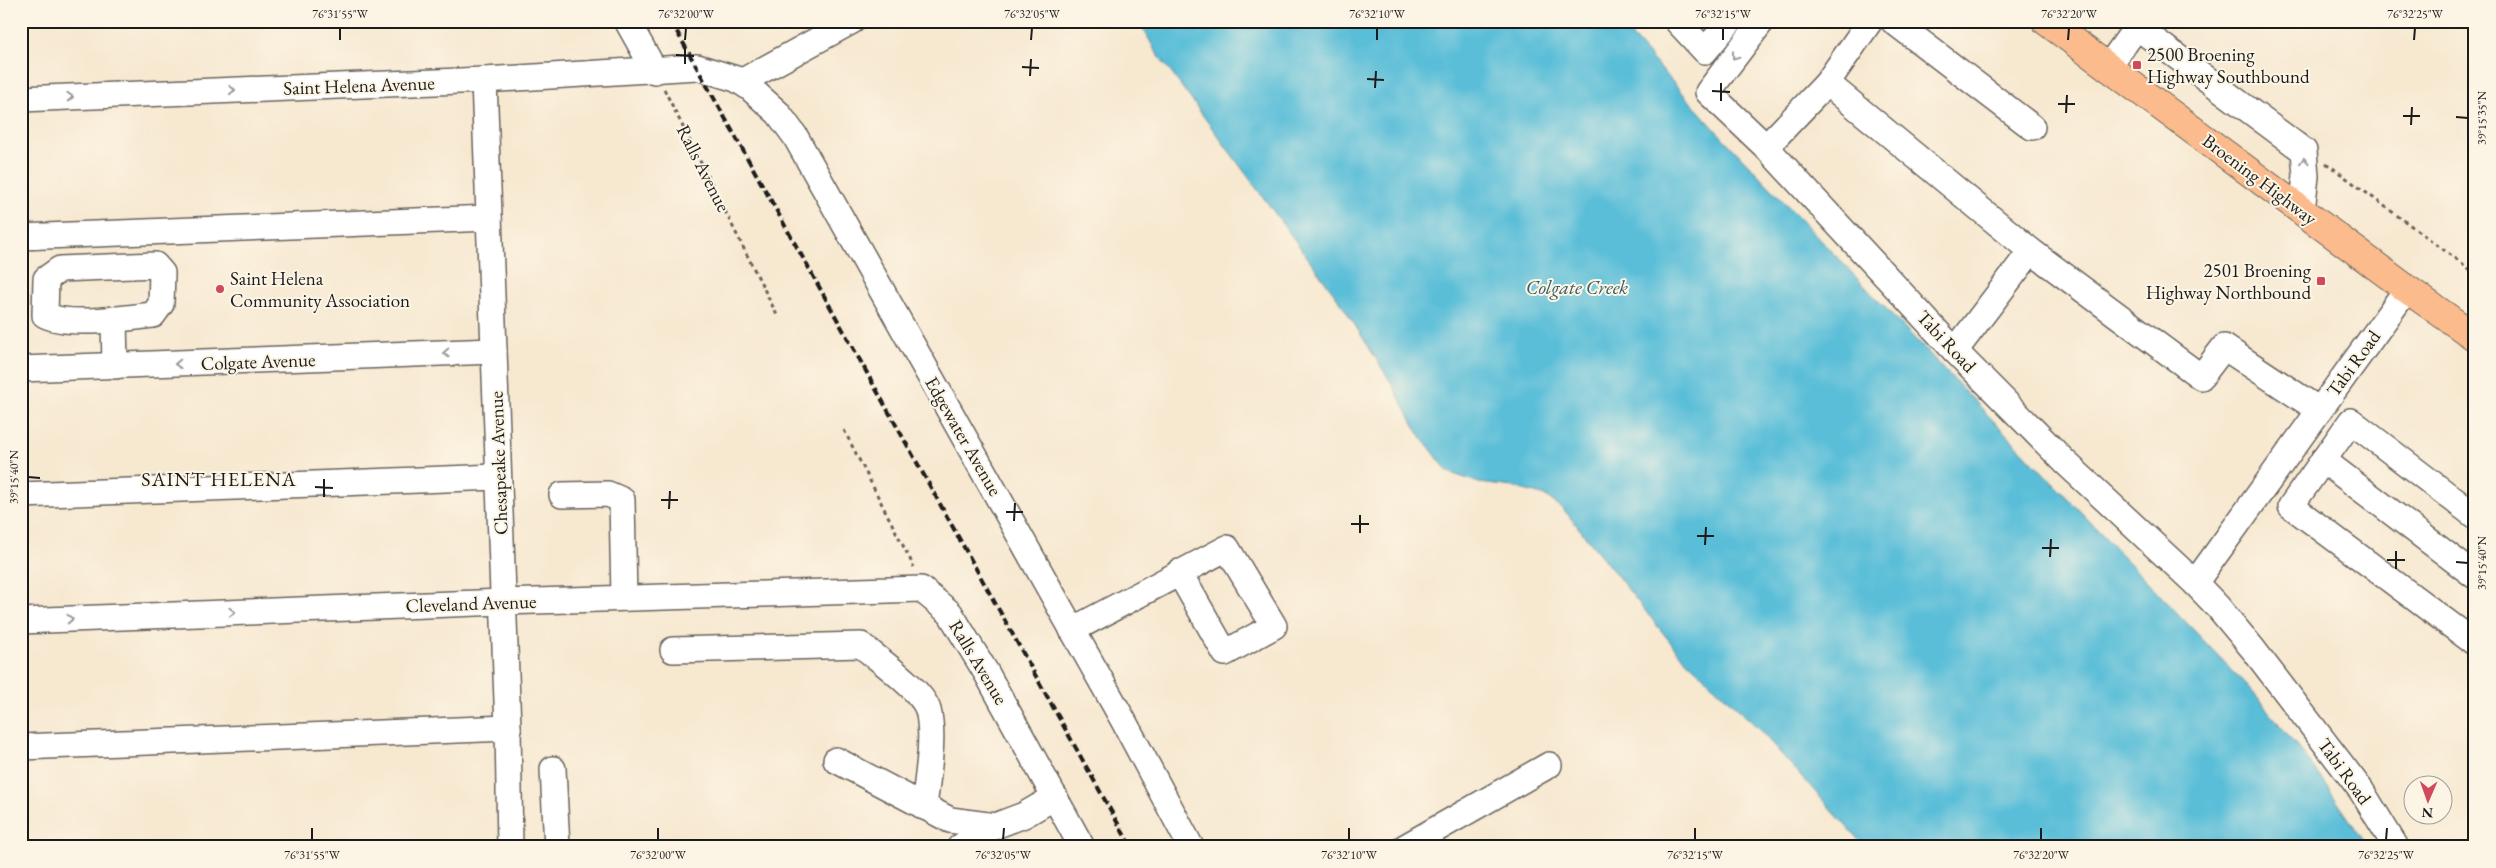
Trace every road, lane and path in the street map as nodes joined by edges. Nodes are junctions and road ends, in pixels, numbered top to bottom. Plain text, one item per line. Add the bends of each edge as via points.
1 (627, 21) edge
2 (852, 21) edge
3 (1677, 21) edge
4 (1730, 21) edge
5 (1762, 21) edge
6 (1870, 21) edge
7 (1893, 21) edge
8 (2046, 21) edge
9 (2139, 24) edge
10 (697, 67) joint
11 (2108, 67) junction
12 (655, 71) junction
13 (484, 80) junction
14 (741, 82) junction
15 (1827, 83) junction
16 (21, 99) edge
17 (2032, 127) dead end
18 (1766, 147) junction
19 (2302, 210) junction
20 (489, 218) junction
21 (21, 237) edge
22 (2031, 251) junction
23 (2407, 289) junction
24 (778, 317) dead end
25 (114, 319) junction
26 (2475, 337) edge
27 (494, 350) junction
28 (1955, 351) junction
29 (115, 366) junction
30 (21, 369) edge
31 (2319, 410) junction
32 (844, 430) dead end
33 (2323, 460) junction
34 (498, 477) junction
35 (21, 495) edge
36 (562, 495) dead end
37 (2475, 516) edge
38 (1179, 572) dead end
39 (2475, 576) edge
40 (2195, 583) junction
41 (921, 589) junction
42 (624, 598) junction
43 (503, 602) junction
44 (21, 621) edge
45 (1072, 630) junction
46 (2475, 643) edge
47 (673, 650) dead end
48 (508, 728) junction
49 (21, 747) edge
50 (836, 760) dead end
51 (1549, 765) dead end
52 (553, 769) dead end
53 (1054, 797) junction
54 (924, 807) junction
55 (995, 826) junction
56 (510, 847) edge
57 (557, 847) edge
58 (960, 847) edge
59 (1082, 847) edge
60 (1191, 847) edge
61 (1404, 847) edge
62 (2396, 847) edge

1 - 12 street
2 - 14 street
3 - 4 street via 1706,50
5 -> 18 street, Tabi Road via 1708,92
6 - 15 street
7 - 17 street
8 - 11 main road, Broening Highway
9 - 11 street
19 -> 9 street via 2306,176 2304,150
10 - 12 street, Saint Helena Avenue
10 - 14 street, Edgewater Avenue
11 - 19 main road, Broening Highway
12 - 13 street, Saint Helena Avenue
12 - 24 path, Ralls Avenue
16 -> 13 street, Saint Helena Avenue
13 - 20 street, Chesapeake Avenue
14 - 45 street, Edgewater Avenue via 778,113 794,136
15 - 18 street
15 - 22 street
18 - 28 street, Tabi Road
19 - 23 main road, Broening Highway
20 - 21 street
20 - 27 street, Chesapeake Avenue
22 - 28 street
22 - 31 street via 2201,377 2224,347
23 - 26 main road, Broening Highway
23 - 31 street, Tabi Road
25 - 25 street via 153,315 161,304 162,273 155,265 60,269 46,279 45,315 56,320
25 - 29 street
27 -> 29 street, Colgate Avenue
27 - 34 street, Chesapeake Avenue
28 - 40 street, Tabi Road via 2065,462
29 - 30 street, Colgate Avenue
31 - 40 street, Tabi Road
32 - 41 path
33 - 37 street via 2351,420
33 - 39 street
33 - 46 street via 2291,506
34 - 35 street
34 - 43 street, Chesapeake Avenue
36 - 42 street via 608,494 622,500
38 - 45 street
40 - 62 street, Tabi Road via 2253,649 2361,790
41 - 42 street, Cleveland Avenue
41 - 53 street, Ralls Avenue via 950,613
42 - 43 street, Cleveland Avenue
44 -> 43 street, Cleveland Avenue
43 - 48 street, Chesapeake Avenue
45 - 60 street, Edgewater Avenue
47 - 54 street via 861,646 905,681 927,709 930,734
48 - 49 street
48 - 56 street, Chesapeake Avenue
50 - 54 street
51 - 61 street
52 - 57 street
53 - 55 street via 1024,815
53 - 59 street, Ralls Avenue
54 - 55 street via 950,820
55 - 58 street

